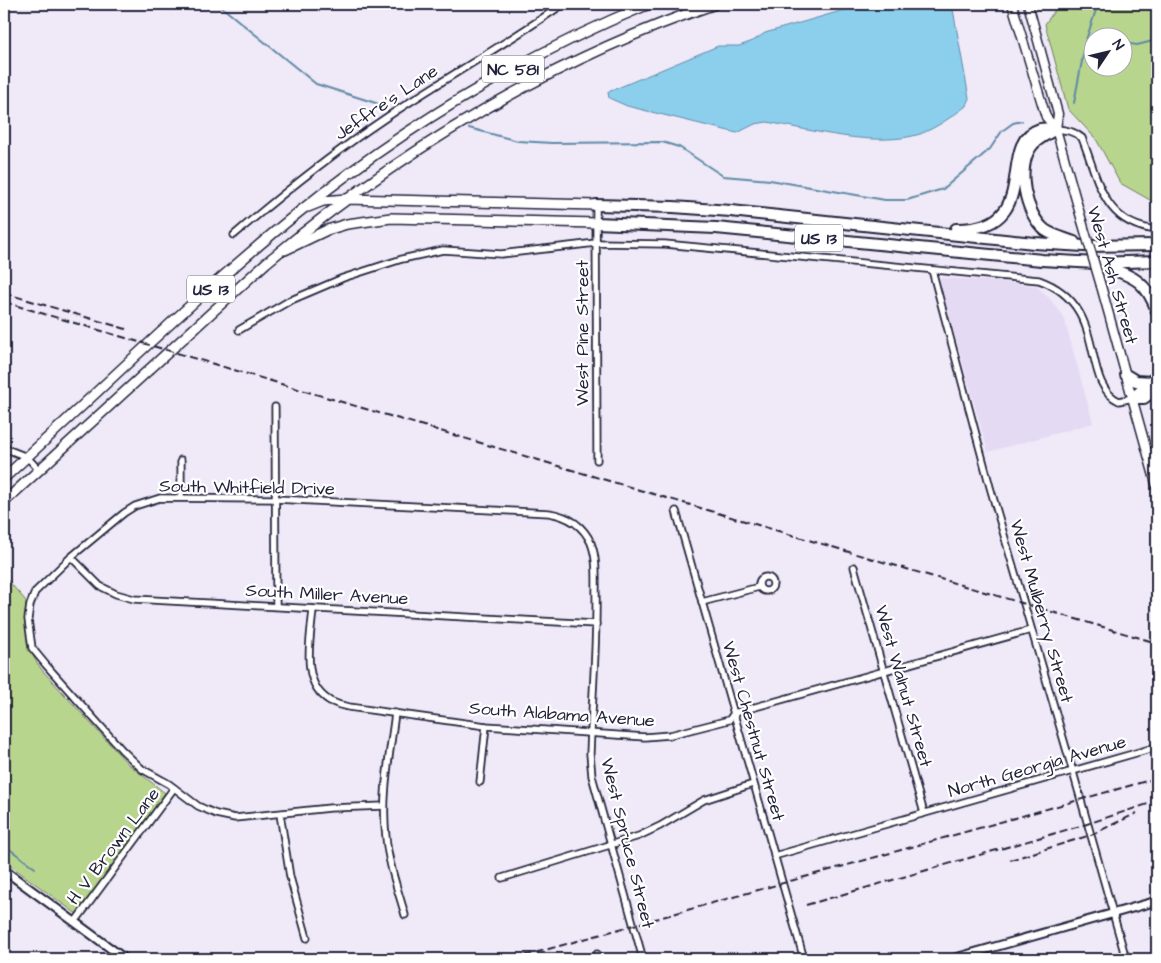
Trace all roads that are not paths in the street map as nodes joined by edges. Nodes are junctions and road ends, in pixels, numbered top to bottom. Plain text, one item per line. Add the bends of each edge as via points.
1 (563, 4) edge
2 (649, 4) edge
3 (715, 4) edge
4 (1012, 4) edge
5 (1028, 4) edge
6 (1056, 129) junction
7 (346, 199) junction
8 (596, 205) junction
9 (300, 212) junction
10 (596, 223) junction
11 (1157, 230) edge
12 (929, 231) junction
13 (234, 235) dead end
14 (596, 243) junction
15 (1157, 245) edge
16 (1084, 246) junction
17 (278, 253) junction
18 (1157, 261) edge
19 (1096, 263) junction
20 (932, 270) junction
21 (1157, 311) edge
22 (239, 330) dead end
23 (1126, 375) junction
24 (1155, 382) edge
25 (1133, 398) junction
26 (275, 407) dead end
27 (4, 448) edge
28 (26, 457) junction
29 (181, 460) dead end
30 (597, 460) dead end
31 (39, 470) junction
32 (4, 478) edge
33 (1157, 487) edge
34 (181, 498) junction
35 (276, 499) junction
36 (4, 502) edge
37 (676, 511) dead end
38 (577, 524) joint
39 (71, 557) junction
40 (854, 567) dead end
41 (760, 587) dead end
42 (702, 602) junction
43 (276, 606) junction
44 (313, 609) junction
45 (596, 624) junction
46 (1031, 630) junction
47 (883, 671) junction
48 (734, 713) junction
49 (394, 714) junction
50 (486, 726) junction
51 (590, 734) junction
52 (1157, 747) edge
53 (1073, 772) junction
54 (480, 782) dead end
55 (753, 784) junction
56 (174, 788) junction
57 (384, 806) junction
58 (924, 813) junction
59 (280, 814) junction
60 (611, 846) junction
61 (774, 856) junction
62 (4, 870) edge
63 (502, 878) dead end
64 (1157, 901) edge
65 (1113, 913) junction
66 (405, 915) dead end
67 (75, 922) junction
68 (307, 938) dead end
69 (965, 957) edge
70 (125, 959) edge
71 (642, 959) edge
72 (804, 959) edge
73 (952, 959) edge
74 (1126, 959) edge

1 - 13 street, Jeffre's Lane via 384,119
2 - 9 main road, NC 581 via 565,41 456,101 397,138
3 - 7 main road, NC 581 via 594,51 523,87 446,130
4 - 6 main road, West Ash Street via 1046,117
5 - 6 main road, West Ash Street via 1058,114
6 - 11 street via 1069,130 1082,138 1098,184 1121,217 1144,228
6 - 12 highway via 1042,128 1023,142 1012,199 997,218 978,228
6 - 16 highway via 1029,149 1024,176 1027,201 1033,215 1046,230
6 - 23 main road, West Ash Street, bridge
7 - 8 main road, US 13
7 - 9 main road, US 13 via 323,201
7 - 17 main road, NC 581
8 - 10 street, West Pine Street
8 - 12 highway, US 13 via 731,211
9 - 28 main road, US 13 via 250,253
10 - 14 street, West Pine Street
10 - 17 main road, US 13 via 367,220 327,230
10 - 19 highway, US 13 via 716,228
12 - 16 highway, US 13
14 - 20 street via 666,244
14 - 22 street via 501,254 442,250 410,256 288,301
14 - 30 street, West Pine Street
15 - 16 highway, US 13
17 - 31 main road, US 13
18 - 19 highway, US 13
19 - 21 highway via 1133,277 1146,290
20 - 25 street via 1030,278 1056,287 1082,315 1106,392 1119,401
20 - 46 street, West Mulberry Street
23 - 24 highway via 1136,381
23 - 25 main road, West Ash Street
24 - 25 highway via 1144,398
25 - 33 main road, West Ash Street
26 - 35 street
27 - 28 street
28 - 31 street
28 - 32 main road, US 13
29 - 34 street
31 - 36 main road, US 13
34 - 35 street, South Whitfield Drive
34 - 39 street, South Whitfield Drive via 160,498 135,506
35 - 38 street, South Whitfield Drive via 549,513 565,516
35 - 43 street
37 - 42 street, West Chestnut Street
38 - 45 street, West Spruce Street via 588,537 593,550
39 - 43 street, South Miller Avenue via 100,586 134,599
39 - 56 street, South Whitfield Drive via 35,592 28,619 32,648 122,750 142,769
40 - 47 street, West Walnut Street
41 - 42 street
42 - 48 street, West Chestnut Street
43 - 44 street, South Miller Avenue
44 - 45 street, South Miller Avenue
44 - 49 street, South Alabama Avenue via 309,665 320,693 331,702 349,708
45 - 51 street, West Spruce Street
46 - 47 street, South Alabama Avenue
46 - 53 street, West Mulberry Street
47 - 48 street, South Alabama Avenue
47 - 58 street, West Walnut Street
48 - 51 street, South Alabama Avenue via 729,720 670,735
48 - 55 street, West Chestnut Street
49 - 50 street, South Alabama Avenue
49 - 57 street
50 - 51 street, South Alabama Avenue
50 - 54 street
51 - 60 street, West Spruce Street via 592,776
52 - 53 street, North Georgia Avenue
53 - 58 street, North Georgia Avenue
53 - 65 street, West Mulberry Street
55 - 60 street via 704,800 649,832
55 - 61 street, West Chestnut Street
56 - 59 street, South Whitfield Drive via 198,806 216,814 235,818
56 - 67 street, H V Brown Lane
57 - 59 street, South Whitfield Drive
57 - 66 street via 390,862
58 - 61 street, North Georgia Avenue
59 - 68 street via 290,877
60 - 63 street
60 - 71 street, West Spruce Street
61 - 72 street, West Chestnut Street
62 - 67 street
64 - 65 street
65 - 69 street
65 - 74 street, West Mulberry Street
67 - 70 street
69 - 73 street

